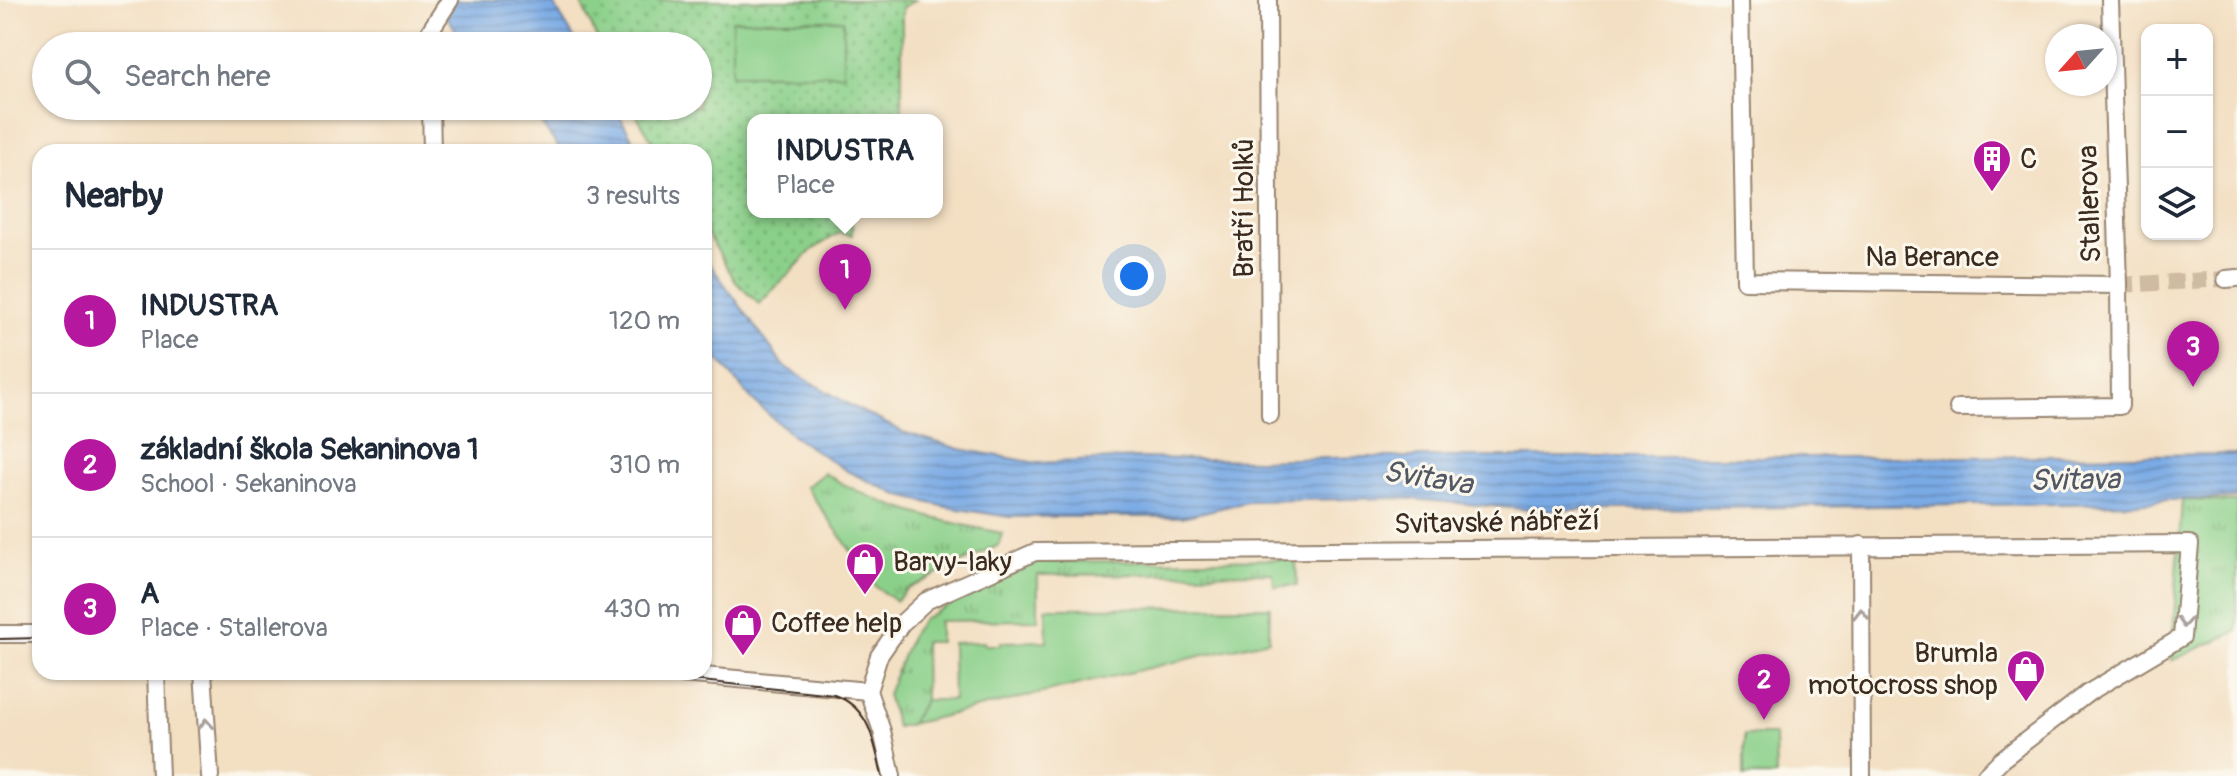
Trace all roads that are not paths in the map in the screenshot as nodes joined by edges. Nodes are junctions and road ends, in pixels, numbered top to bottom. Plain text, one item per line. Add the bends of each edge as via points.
1 (450, 0) edge
2 (1268, 0) edge
3 (1740, 0) edge
4 (2110, 0) edge
5 (432, 32) edge
6 (431, 120) edge
7 (432, 144) edge
8 (2119, 285) junction
9 (1958, 408) dead end
10 (1270, 415) dead end
11 (1861, 545) junction
12 (0, 634) edge
13 (32, 634) edge
14 (712, 677) edge
15 (156, 680) edge
16 (204, 680) edge
17 (868, 691) junction
18 (160, 776) edge
19 (210, 776) edge
20 (892, 776) edge
21 (1862, 776) edge
22 (1985, 776) edge

1 - 5 street
2 - 10 street, Bratří Holků
3 - 8 street, Na Berance via 1745,281
4 - 8 street, Stallerova
6 - 7 street
8 - 9 street, Stallerova via 2120,406
11 - 17 street, Svitavské nábřeží via 1035,552 926,601 901,624 879,656
21 -> 11 street
11 -> 22 street, Svitavské nábřeží via 2190,544 2182,637 2088,693
12 - 13 street
14 - 17 street
15 - 18 street
19 -> 16 street
17 - 20 street

